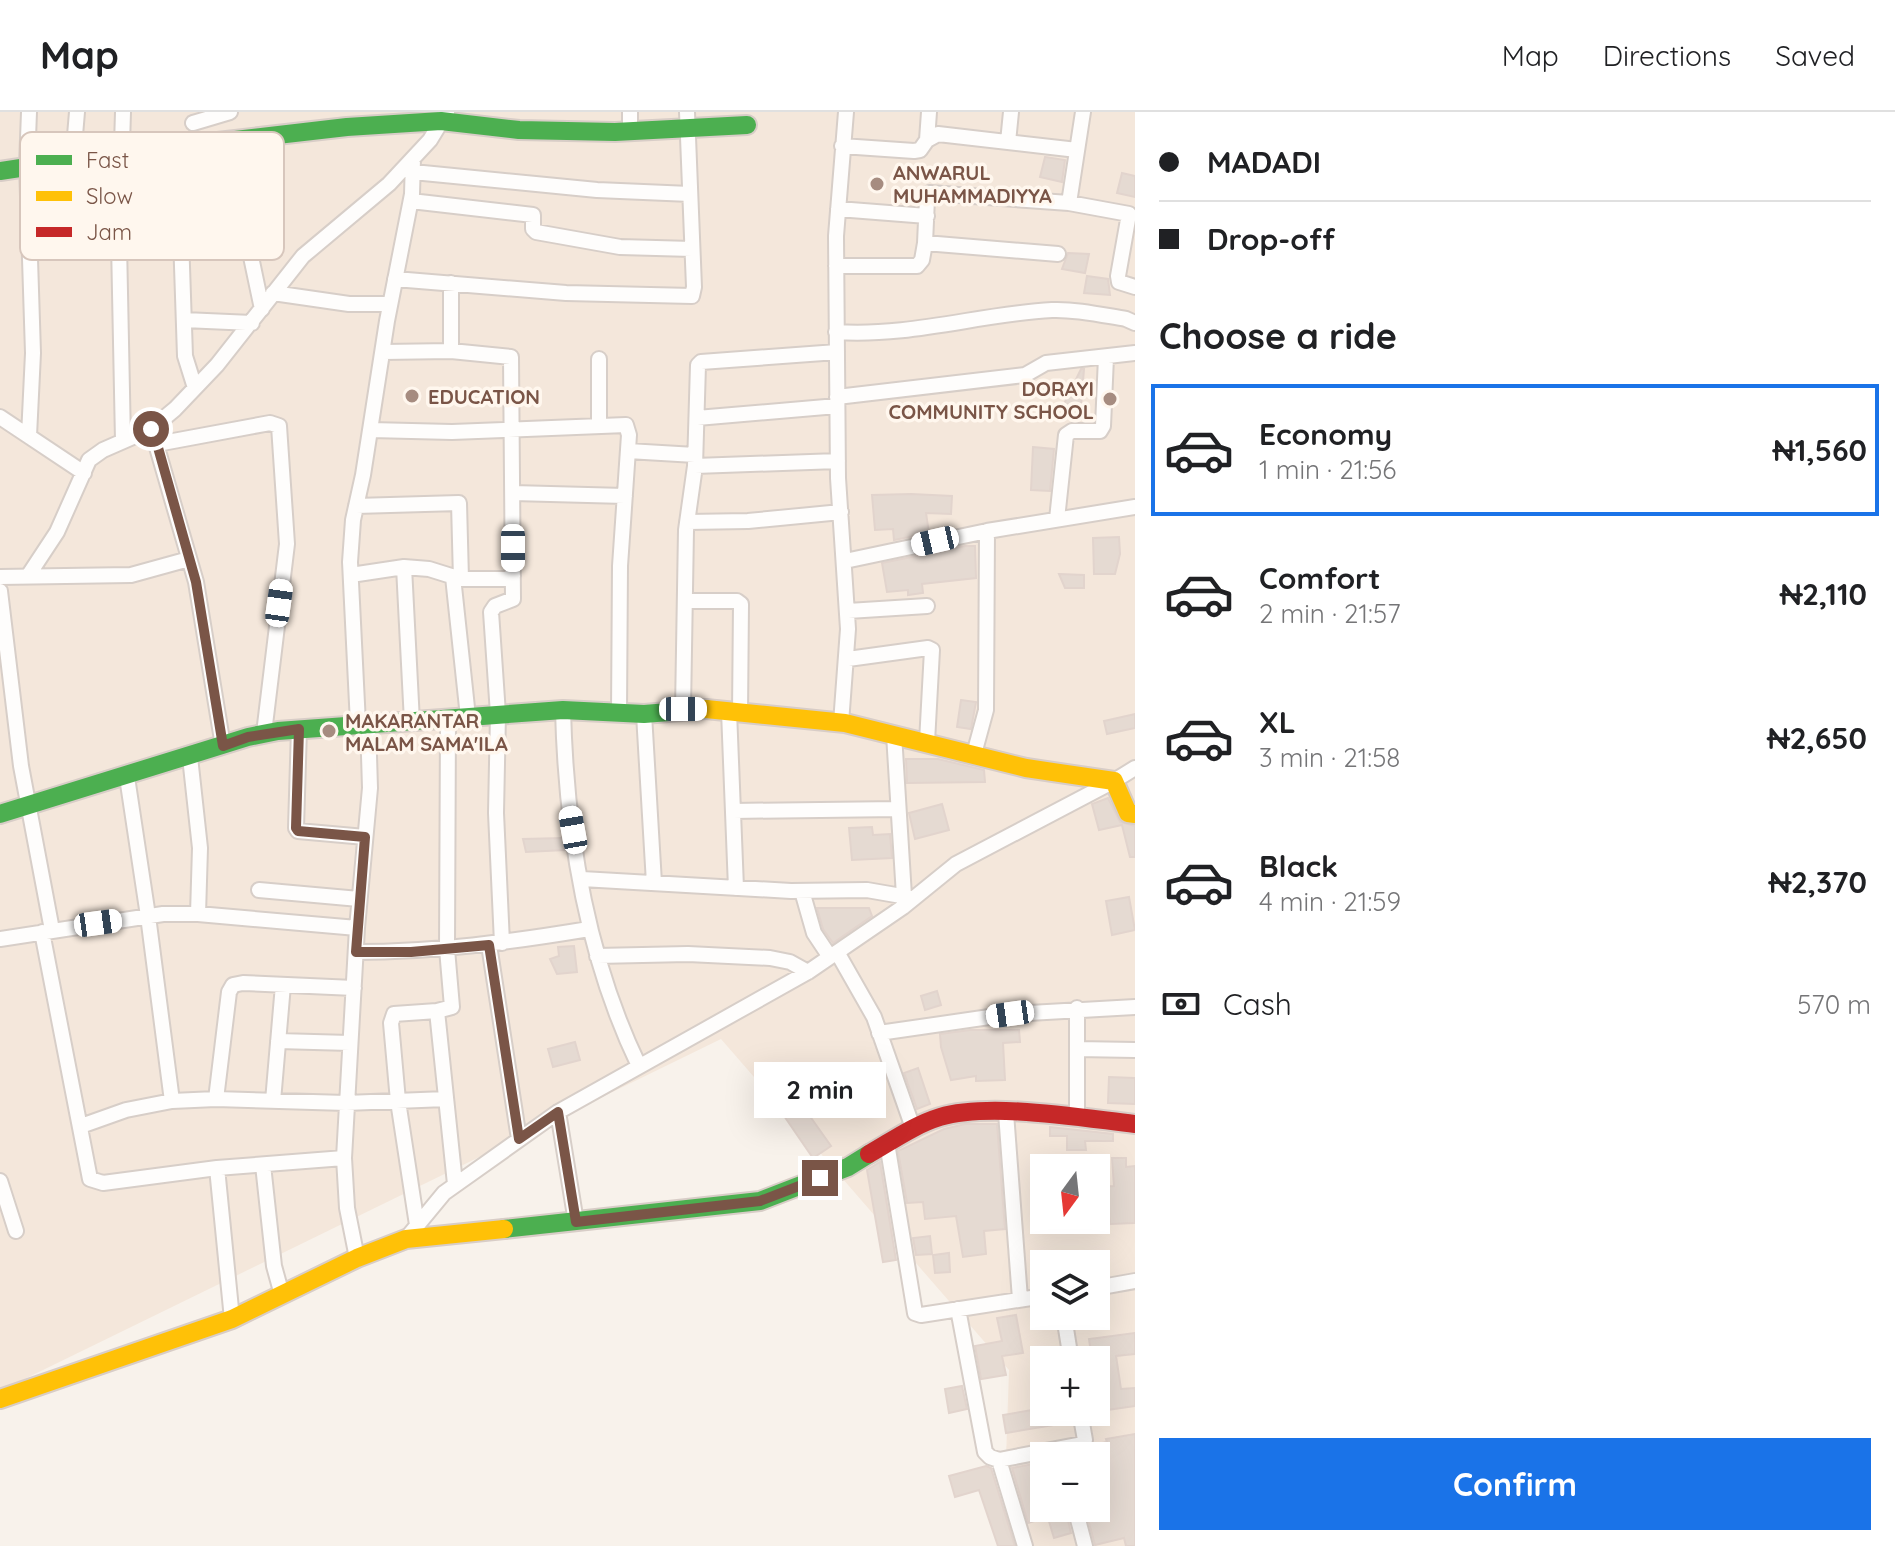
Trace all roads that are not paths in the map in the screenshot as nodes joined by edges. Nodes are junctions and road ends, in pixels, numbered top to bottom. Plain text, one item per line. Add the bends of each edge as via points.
1 (29, 112) edge
2 (77, 112) edge
3 (123, 112) edge
4 (230, 112) edge
5 (630, 112) edge
6 (846, 112) edge
7 (929, 112) edge
8 (1011, 112) edge
9 (1083, 112) edge
10 (444, 116) edge
11 (194, 117) edge
12 (688, 120) edge
13 (747, 125) dead end
14 (28, 132) edge
15 (75, 132) edge
16 (122, 132) edge
17 (630, 132) junction
18 (284, 134) edge
19 (927, 140) junction
20 (1008, 142) junction
21 (842, 146) junction
22 (1077, 150) junction
23 (413, 165) junction
24 (20, 167) edge
25 (0, 171) edge
26 (690, 194) junction
27 (411, 201) junction
28 (1069, 203) junction
29 (838, 209) junction
30 (927, 216) junction
31 (1131, 235) edge
32 (925, 243) junction
33 (692, 249) junction
34 (1058, 254) dead end
35 (30, 260) edge
36 (119, 260) edge
37 (184, 260) edge
38 (251, 260) edge
39 (836, 266) junction
40 (395, 279) junction
41 (451, 283) junction
42 (1135, 287) edge
43 (273, 293) junction
44 (390, 304) junction
45 (262, 309) junction
46 (184, 320) junction
47 (252, 323) junction
48 (1135, 323) edge
49 (836, 332) junction
50 (451, 351) junction
51 (383, 352) junction
52 (837, 352) junction
53 (1135, 353) edge
54 (1106, 357) junction
55 (599, 359) dead end
56 (195, 388) junction
57 (837, 402) junction
58 (0, 417) edge
59 (697, 418) junction
60 (599, 425) junction
61 (151, 429) junction
62 (371, 430) junction
63 (512, 430) junction
64 (29, 436) junction
65 (123, 441) junction
66 (157, 444) junction
67 (628, 451) junction
68 (695, 460) junction
69 (838, 461) junction
70 (84, 473) junction
71 (513, 493) junction
72 (625, 496) junction
73 (356, 506) junction
74 (1135, 507) edge
75 (841, 512) junction
76 (1057, 519) junction
77 (687, 522) junction
78 (987, 531) junction
79 (189, 559) junction
80 (845, 561) junction
81 (404, 567) junction
82 (351, 575) junction
83 (28, 576) junction
84 (513, 576) junction
85 (0, 577) edge
86 (457, 578) junction
87 (0, 591) edge
88 (685, 601) junction
89 (927, 606) dead end
90 (848, 611) junction
91 (2, 613) edge
92 (848, 659) junction
93 (683, 709) junction
94 (563, 710) junction
95 (734, 712) junction
96 (619, 713) junction
97 (498, 714) junction
98 (644, 714) junction
99 (468, 717) junction
100 (448, 719) junction
101 (412, 722) junction
102 (363, 723) junction
103 (841, 723) junction
104 (299, 729) junction
105 (264, 733) junction
106 (894, 734) junction
107 (927, 742) junction
108 (223, 746) junction
109 (974, 754) junction
110 (190, 757) junction
111 (1135, 768) edge
112 (127, 777) junction
113 (1114, 781) junction
114 (30, 807) junction
115 (898, 809) junction
116 (733, 811) junction
117 (0, 814) edge
118 (1135, 814) edge
119 (365, 837) junction
120 (582, 879) junction
121 (654, 883) junction
122 (736, 888) junction
123 (259, 890) dead end
124 (802, 891) junction
125 (909, 897) junction
126 (359, 899) junction
127 (198, 914) junction
128 (148, 916) junction
129 (357, 928) junction
130 (589, 929) junction
131 (47, 931) junction
132 (0, 939) edge
133 (496, 944) junction
134 (447, 949) junction
135 (356, 952) junction
136 (833, 955) junction
137 (597, 956) junction
138 (808, 972) junction
139 (283, 985) junction
140 (354, 988) junction
141 (1135, 1007) edge
142 (1077, 1008) junction
143 (437, 1011) junction
144 (879, 1033) junction
145 (278, 1041) junction
146 (350, 1043) junction
147 (1077, 1049) junction
148 (1135, 1050) edge
149 (639, 1066) junction
150 (216, 1099) junction
151 (446, 1099) junction
152 (172, 1101) junction
153 (273, 1101) junction
154 (398, 1101) junction
155 (346, 1103) junction
156 (558, 1112) junction
157 (1006, 1113) junction
158 (1077, 1117) junction
159 (1135, 1124) edge
160 (81, 1126) junction
161 (913, 1128) junction
162 (519, 1139) junction
163 (887, 1143) junction
164 (344, 1158) junction
165 (263, 1165) junction
166 (217, 1168) junction
167 (0, 1181) edge
168 (455, 1184) junction
169 (576, 1222) junction
170 (16, 1231) dead end
171 (412, 1232) junction
172 (357, 1258) junction
173 (1135, 1281) edge
174 (1110, 1285) edge
175 (282, 1295) junction
176 (1030, 1298) edge
177 (1020, 1299) junction
178 (958, 1309) junction
179 (232, 1319) junction
180 (0, 1399) edge
181 (1030, 1456) edge
182 (999, 1460) junction
183 (1079, 1522) edge
184 (1025, 1546) edge
185 (1085, 1546) edge

1 - 14 street
2 - 15 street
3 - 16 street
4 - 11 street
5 - 17 street
6 - 21 street
7 - 19 street
8 - 20 street
9 - 22 street
10 - 17 street via 519,130
10 - 18 street
10 - 23 street
12 - 13 street
12 - 17 street
12 - 26 street
19 - 20 street via 938,134
19 - 21 street via 914,151
20 - 22 street
21 - 29 street
22 - 28 street
23 - 26 street via 597,190
23 - 27 street
23 - 43 street via 310,250
24 - 25 street
26 - 33 street
27 - 33 street via 533,215 536,232 603,245
27 - 40 street
28 - 30 street via 930,193
28 - 31 street via 1129,214
29 - 30 street
29 - 39 street
30 - 32 street
31 - 42 street via 1119,282
32 - 34 street
32 - 39 street via 917,266
33 - 41 street via 692,296
35 - 64 street
36 - 65 street
37 - 46 street
38 - 45 street
39 - 49 street
40 - 41 street
40 - 44 street
41 - 50 street
43 - 44 street
43 - 45 street
44 - 51 street
45 - 47 street
46 - 47 street
46 - 56 street via 185,356
47 - 56 street
48 - 49 street via 1053,310 919,329
49 - 52 street
50 - 51 street
50 - 63 street via 510,355
51 - 62 street
52 - 57 street
52 - 59 street via 701,362
53 - 54 street
54 - 57 street via 1046,363 1025,375
54 - 76 street via 1103,426 1100,431 1066,435
55 - 60 street
56 - 61 street
57 - 59 street
57 - 69 street
58 - 64 street
59 - 68 street
60 - 63 street
60 - 67 street via 626,425
61 - 65 street
61 - 66 street
62 - 63 street
62 - 73 street
63 - 71 street
64 - 70 street
65 - 70 street via 89,460
66 - 79 street
66 - 105 street via 270,423 279,426 287,544
67 - 68 street
67 - 72 street
68 - 69 street
68 - 77 street
69 - 75 street
70 - 83 street via 57,532
71 - 72 street
71 - 84 street
72 - 96 street
73 - 82 street
73 - 86 street via 459,503
74 - 76 street
75 - 77 street
75 - 80 street
76 - 78 street
77 - 88 street
78 - 80 street
78 - 109 street via 986,710
79 - 83 street via 131,575
79 - 108 street
80 - 90 street
81 - 82 street
81 - 86 street
81 - 101 street
82 - 102 street
83 - 85 street
84 - 86 street
84 - 97 street via 513,599 491,612
86 - 99 street
87 - 91 street
88 - 93 street
88 - 95 street via 741,604
89 - 90 street
90 - 92 street
91 - 114 street
92 - 103 street
92 - 107 street via 932,650
93 - 95 street
93 - 98 street
94 - 96 street
94 - 97 street
94 - 120 street via 568,806
95 - 103 street
95 - 116 street
96 - 98 street
97 - 99 street
97 - 133 street
98 - 121 street
99 - 100 street
100 - 101 street
100 - 134 street
101 - 102 street
102 - 104 street
102 - 119 street via 370,788
103 - 106 street
104 - 105 street
104 - 119 street via 296,828
105 - 108 street
106 - 107 street
106 - 115 street
107 - 109 street
108 - 110 street
109 - 113 street via 1054,774
110 - 112 street
110 - 127 street via 200,848
111 - 113 street
112 - 114 street
112 - 128 street
113 - 118 street via 1128,813
113 - 125 street via 956,864
114 - 117 street
114 - 131 street
115 - 116 street
115 - 125 street
116 - 122 street
119 - 126 street
120 - 121 street
120 - 130 street
121 - 122 street
122 - 124 street
123 - 126 street
124 - 125 street via 867,890
124 - 136 street via 814,933
125 - 136 street
126 - 129 street
127 - 128 street
127 - 129 street
128 - 131 street
128 - 152 street
129 - 135 street
130 - 133 street
130 - 137 street
131 - 132 street
131 - 160 street
133 - 134 street
133 - 162 street
134 - 135 street
134 - 143 street via 452,1007
135 - 140 street
136 - 138 street
136 - 144 street via 869,1008
137 - 138 street via 770,958
137 - 149 street
138 - 149 street
139 - 140 street
139 - 145 street
139 - 150 street via 233,985
140 - 146 street
141 - 142 street
142 - 144 street
142 - 147 street
143 - 151 street
143 - 154 street via 394,1014
144 - 161 street
145 - 146 street
145 - 153 street
146 - 155 street
147 - 148 street
147 - 158 street
149 - 156 street
150 - 152 street
150 - 153 street
151 - 154 street
151 - 168 street
152 - 160 street
153 - 155 street
154 - 155 street
154 - 171 street
155 - 164 street
156 - 162 street
156 - 169 street
157 - 158 street
157 - 161 street via 964,1112
157 - 177 street
158 - 159 street
160 - 166 street via 90,1179 97,1182
161 - 163 street
162 - 168 street
163 - 169 street via 848,1167 760,1201
163 - 178 street via 915,1313
164 - 165 street
164 - 172 street
165 - 166 street
165 - 175 street
166 - 179 street
167 - 170 street
168 - 171 street
169 - 171 street
171 - 172 street
172 - 175 street
173 - 174 street
175 - 179 street
176 - 177 street
177 - 178 street
178 - 182 street via 985,1452
179 - 180 street
181 - 182 street
182 - 184 street
183 - 185 street

